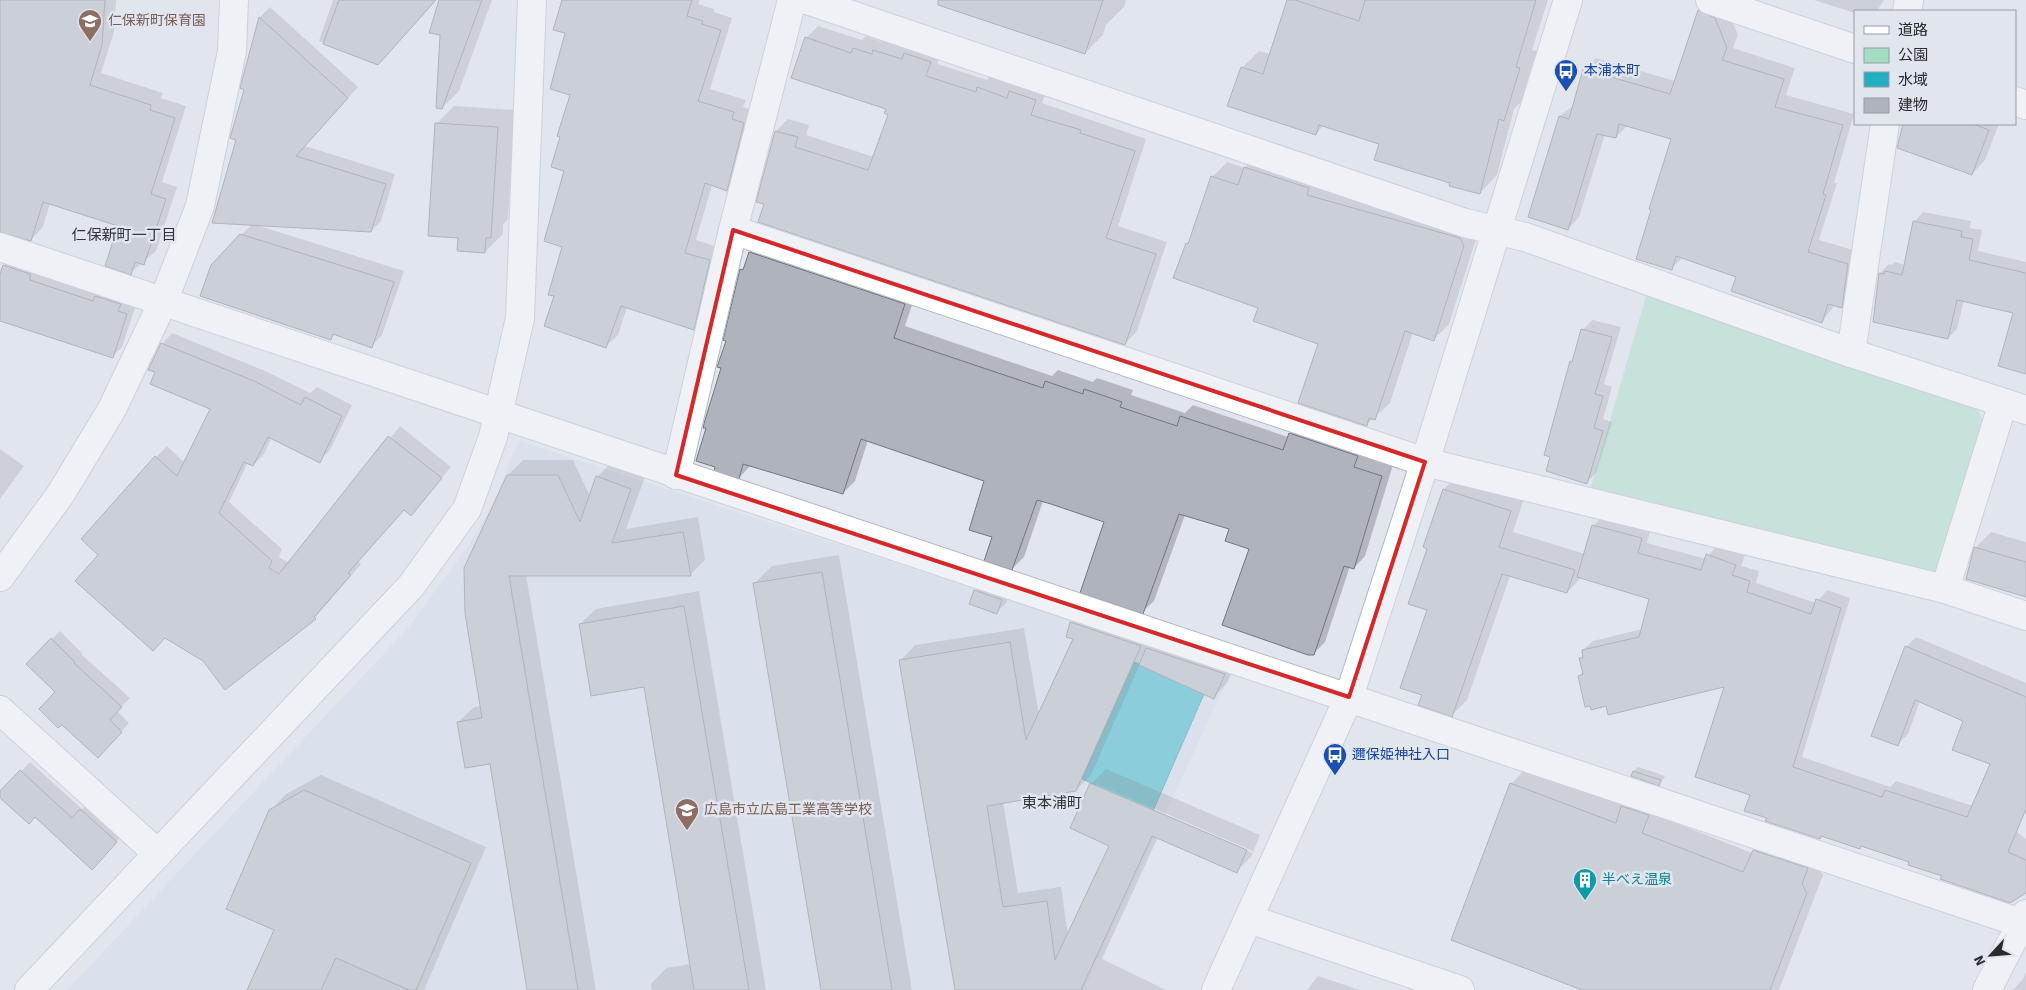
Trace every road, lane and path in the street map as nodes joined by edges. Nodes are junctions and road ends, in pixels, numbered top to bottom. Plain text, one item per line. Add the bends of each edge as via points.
1 (234, 0) edge
2 (532, 0) edge
3 (792, 0) edge
4 (807, 0) edge
5 (1568, 0) edge
6 (1710, 0) edge
7 (1854, 49) edge
8 (1886, 125) edge
9 (733, 230) junction
10 (1496, 230) junction
11 (0, 247) edge
12 (163, 302) junction
13 (1851, 353) junction
14 (2015, 407) edge
15 (498, 416) junction
16 (1425, 462) junction
17 (676, 475) junction
18 (0, 577) edge
19 (1945, 589) junction
20 (2026, 616) edge
21 (1349, 697) junction
22 (0, 710) edge
23 (158, 854) junction
24 (1249, 919) junction
25 (2024, 919) edge
26 (29, 990) edge
27 (1216, 990) edge
28 (1460, 990) edge
29 (1987, 990) edge

1 - 12 street via 232,51 200,206
2 - 15 street via 520,318
3 - 9 street
4 - 10 street via 1465,223
5 - 10 street
6 - 7 street
8 - 13 street
9 - 16 street
9 - 17 street
10 - 13 street via 1525,237
10 - 16 street
11 - 12 street
12 - 15 street
12 - 18 street via 112,409 60,496
13 - 14 street
14 - 19 street
15 - 17 street
15 - 23 street via 466,509 411,586
16 - 19 street
16 - 21 street
17 - 21 street
19 - 20 street
21 - 24 street
21 - 25 street
22 - 23 street
23 - 26 street
24 - 27 street
24 - 28 street
25 - 29 street

